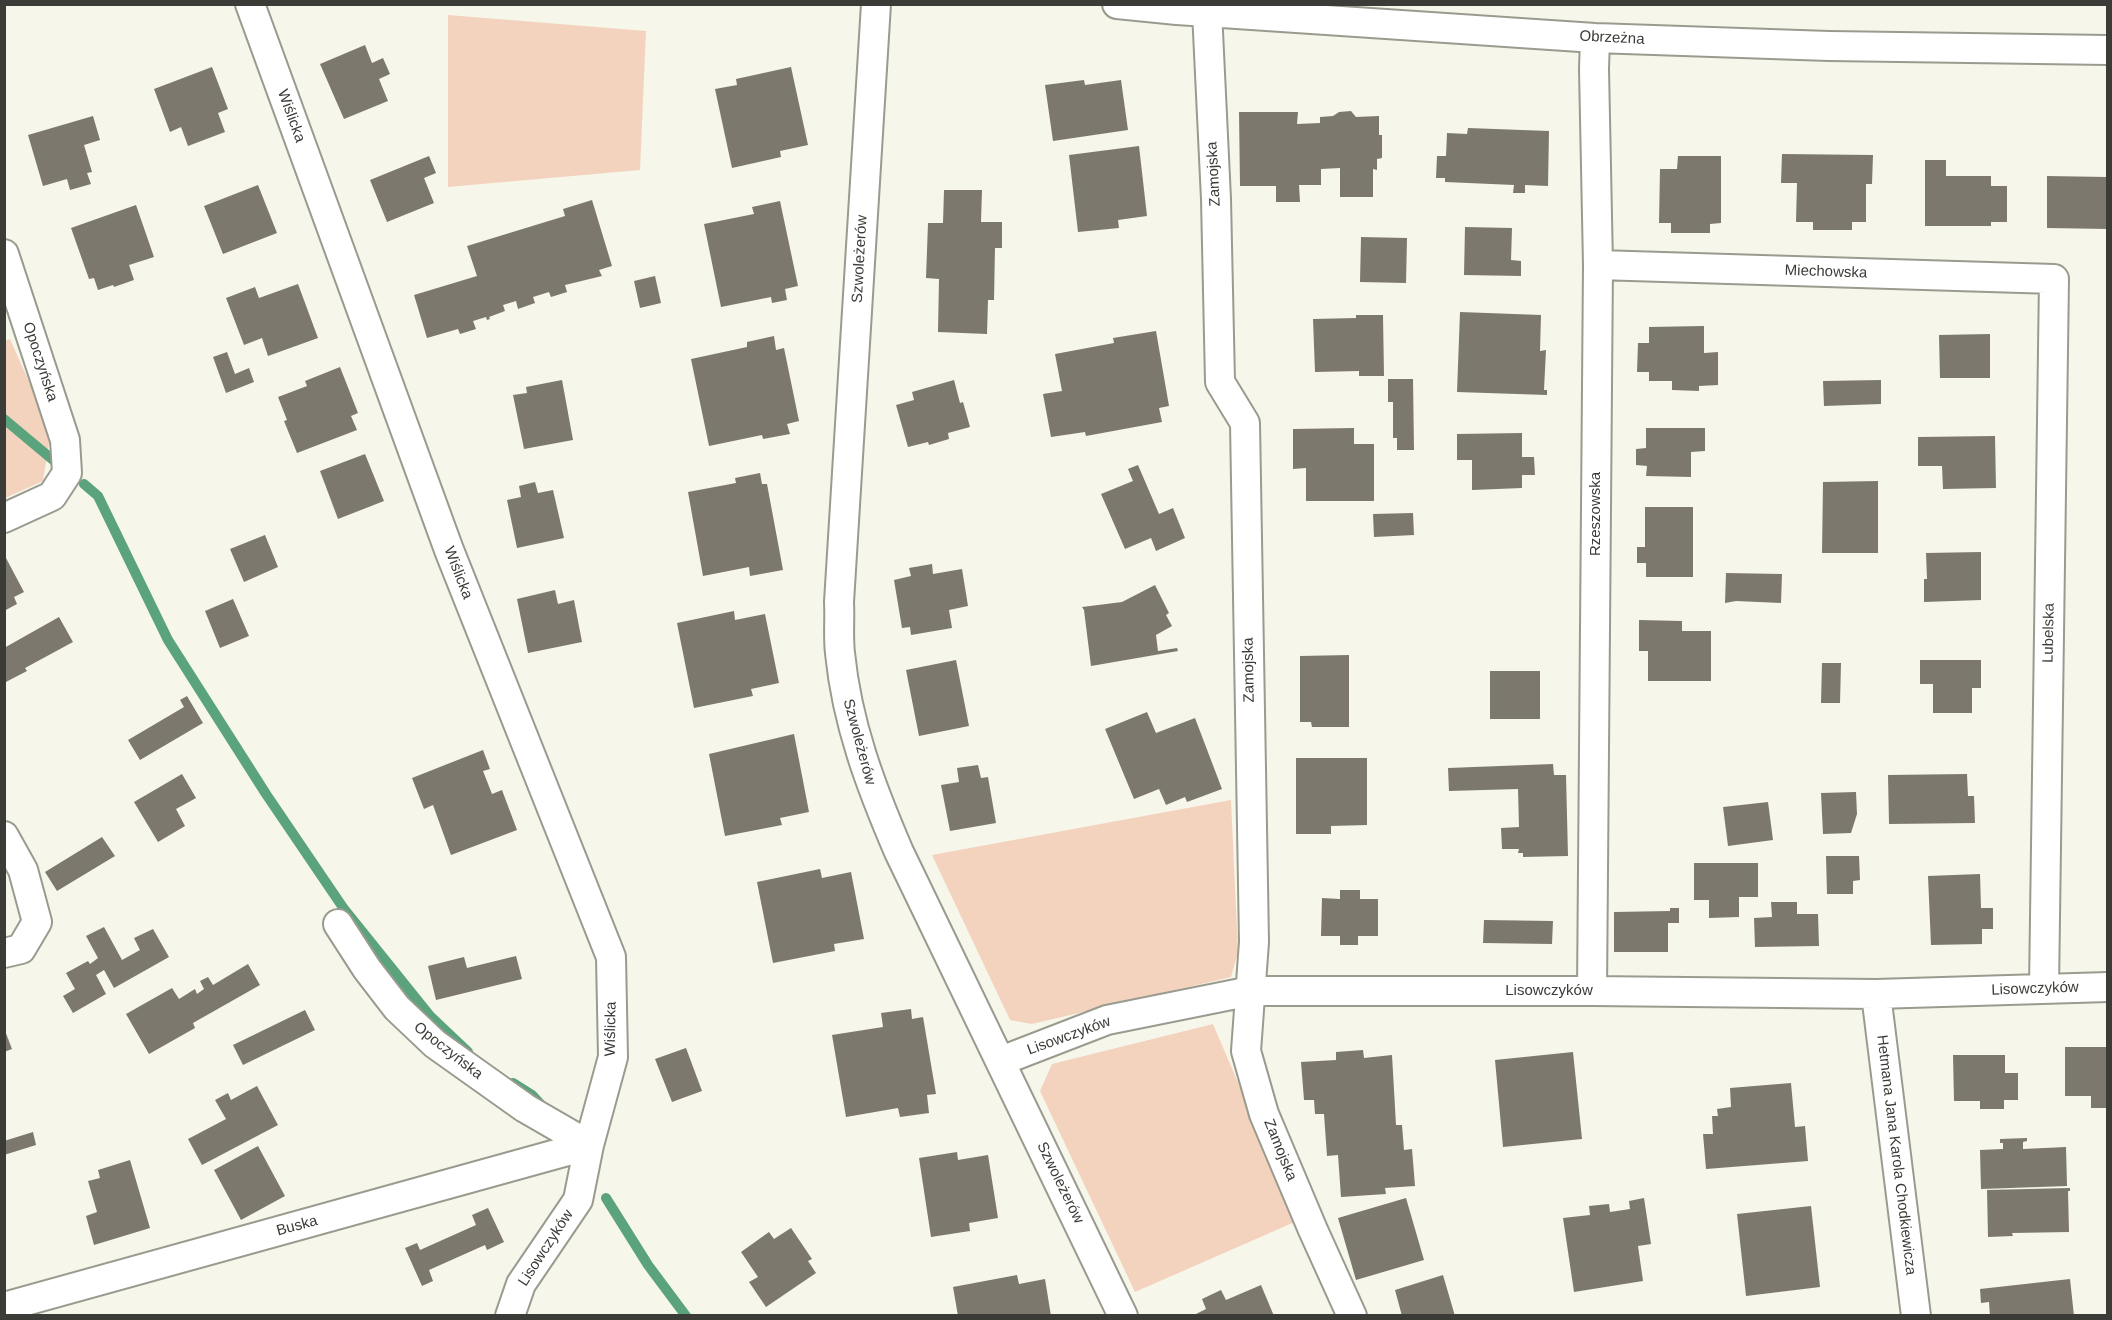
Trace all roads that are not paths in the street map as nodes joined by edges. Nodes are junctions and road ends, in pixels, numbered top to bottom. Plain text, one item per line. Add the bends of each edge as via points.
1 (250, 4) edge
2 (876, 4) edge
3 (1117, 4) edge
4 (1207, 11) junction
5 (1595, 38) junction
6 (2108, 50) edge
7 (4, 254) edge
8 (1598, 265) junction
9 (2054, 279) joint
10 (4, 518) edge
11 (4, 836) edge
12 (338, 924) dead end
13 (13, 951) edge
14 (2108, 987) edge
15 (2044, 988) junction
16 (1251, 991) junction
17 (1592, 991) junction
18 (1876, 994) junction
19 (1001, 1061) junction
20 (589, 1145) junction
21 (4, 1307) edge
22 (510, 1316) edge
23 (1123, 1316) edge
24 (1352, 1316) edge
25 (1916, 1316) edge

1 - 20 street, Wiślicka via 449,550 611,957 613,1057
2 - 19 street, Szwoleżerów via 839,602 840,652 849,711 872,790
3 - 4 street, Obrzeżna
4 - 5 street, Obrzeżna
4 - 16 street, Zamojska via 1220,382 1245,423 1254,942
5 - 6 street, Obrzeżna
5 - 8 street, Rzeszowska
7 - 10 street, Opoczyńska via 65,440 67,473 52,496
8 - 9 street, Miechowska
8 - 17 street, Rzeszowska
9 - 15 street, Lubelska
11 - 13 street via 23,870 37,922
12 - 20 street, Opoczyńska via 396,1008 435,1044 525,1108
14 - 15 street, Lisowczyków
15 - 18 street, Lisowczyków
16 - 17 street, Lisowczyków
16 - 19 street, Lisowczyków via 1107,1020
16 - 24 street, Zamojska via 1246,1051 1264,1114
17 - 18 street, Lisowczyków
18 - 25 street, Hetmana Jana Karola Chodkiewicza
19 - 23 street, Szwoleżerów
20 - 21 street, Buska
20 - 22 street, Lisowczyków via 578,1200 521,1284

